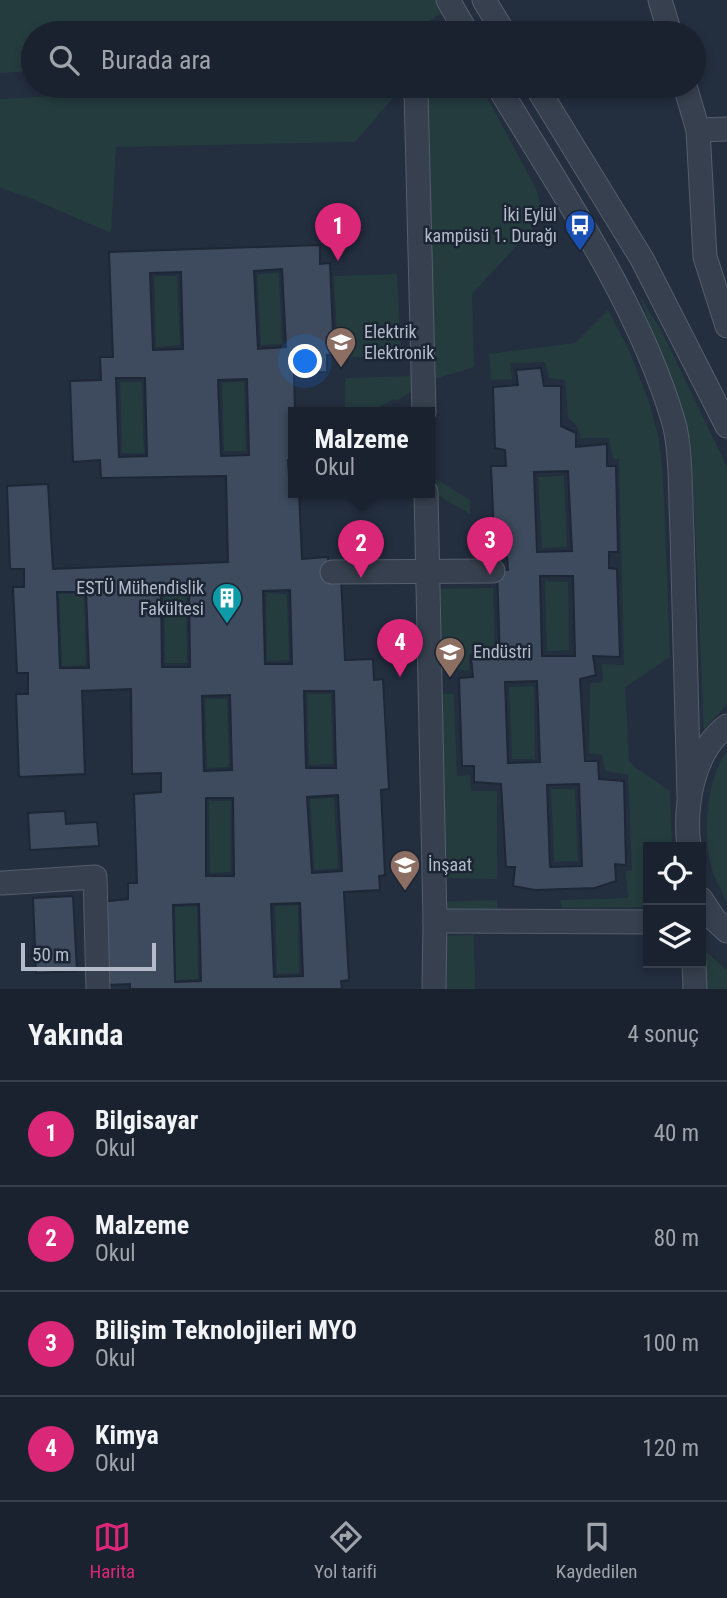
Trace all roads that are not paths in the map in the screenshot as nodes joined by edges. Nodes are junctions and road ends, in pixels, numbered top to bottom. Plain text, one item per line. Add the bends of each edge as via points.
1 (484, 0) edge
2 (660, 0) edge
3 (497, 21) edge
4 (666, 21) edge
5 (416, 98) edge
6 (505, 98) edge
7 (543, 98) edge
8 (689, 98) edge
9 (727, 129) edge
10 (698, 130) junction
11 (727, 326) edge
12 (424, 407) edge
13 (727, 426) edge
14 (426, 498) edge
15 (428, 571) junction
16 (493, 571) dead end
17 (332, 572) dead end
18 (727, 726) edge
19 (689, 797) junction
20 (690, 842) edge
21 (3, 883) dead end
22 (705, 905) edge
23 (435, 921) junction
24 (643, 922) edge
25 (727, 932) edge
26 (694, 968) edge
27 (98, 989) edge
28 (435, 989) edge
29 (695, 989) edge

1 - 3 street
2 - 4 street
5 - 12 street
6 - 19 street via 640,334 674,422
7 - 13 street via 642,259
8 - 10 street
9 - 10 street
10 - 11 street via 705,257
14 - 15 street
15 - 16 street
15 - 17 street
15 - 23 street
18 - 19 street via 715,735
19 - 20 street
21 - 27 street via 95,877
22 - 25 street
23 - 24 street
23 - 28 street
26 - 29 street

